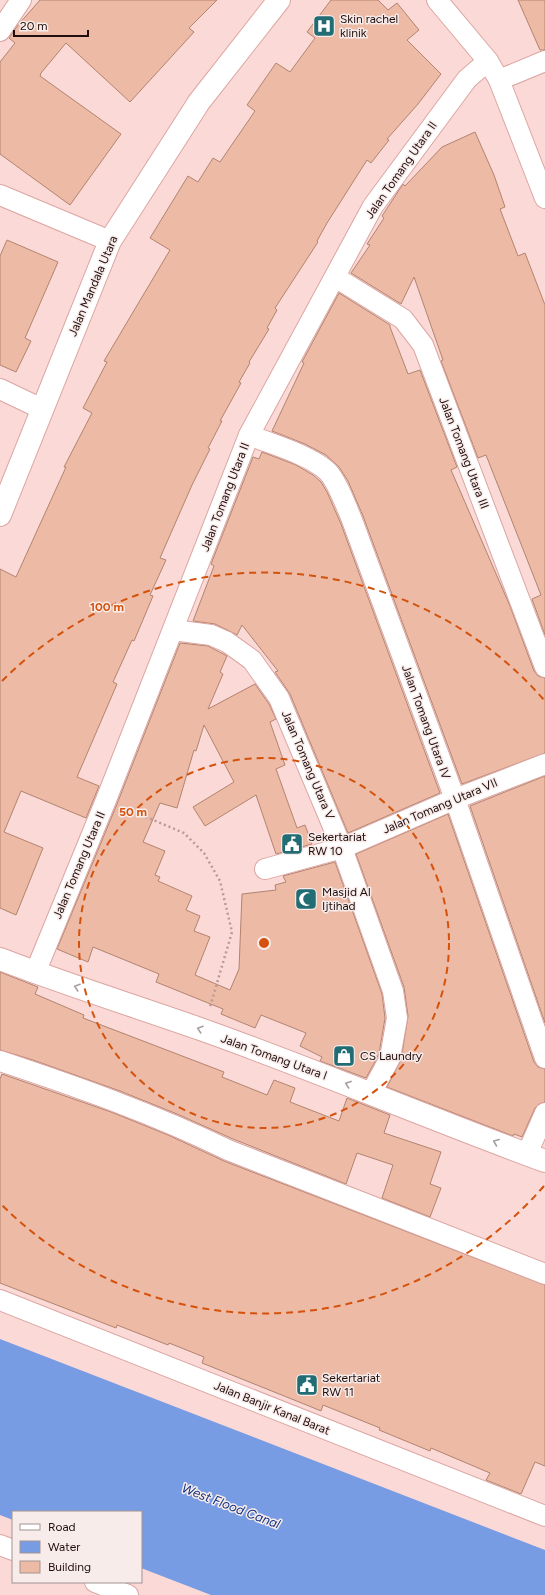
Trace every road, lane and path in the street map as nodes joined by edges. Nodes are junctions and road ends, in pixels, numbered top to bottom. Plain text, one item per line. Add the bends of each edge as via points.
1 (279, 0) edge
2 (437, 0) edge
3 (14, 2) edge
4 (0, 31) edge
5 (488, 61) junction
6 (545, 61) edge
7 (500, 80) junction
8 (0, 195) edge
9 (545, 198) edge
10 (110, 241) junction
11 (335, 276) junction
12 (0, 389) edge
13 (42, 408) junction
14 (249, 435) junction
15 (0, 514) edge
16 (173, 630) junction
17 (545, 667) edge
18 (545, 764) edge
19 (455, 799) junction
20 (106, 800) junction
21 (342, 848) junction
22 (265, 869) dead end
23 (0, 959) edge
24 (35, 973) junction
25 (203, 1030) junction
26 (545, 1058) edge
27 (0, 1061) edge
28 (371, 1093) junction
29 (545, 1113) edge
30 (536, 1158) edge
31 (545, 1274) edge
32 (0, 1300) edge
33 (545, 1516) edge
34 (0, 1545) edge
35 (12, 1550) edge
36 (98, 1583) edge
37 (128, 1595) edge

1 - 10 street, Jalan Mandala Utara via 199,102
2 - 5 street
3 - 4 street
5 - 7 street
5 - 11 street, Jalan Tomang Utara II via 467,79 373,206
6 - 7 street
7 - 9 street
8 - 10 street
10 - 13 street, Jalan Mandala Utara
11 - 14 street, Jalan Tomang Utara II
11 - 17 street, Jalan Tomang Utara III via 404,319 423,345
12 - 13 street
13 - 15 street, Jalan Mandala Utara
14 - 16 street, Jalan Tomang Utara II
14 - 19 street, Jalan Tomang Utara IV via 307,458 327,471 338,489 352,520
16 - 20 street, Jalan Tomang Utara II
16 - 21 street, Jalan Tomang Utara V via 211,635 227,642 252,660 280,698
18 - 19 street, Jalan Tomang Utara VII
19 - 21 street, Jalan Tomang Utara VII
19 - 26 street, Jalan Tomang Utara IV
20 - 24 street, Jalan Tomang Utara II
20 - 25 path via 184,833 204,853 220,881 232,932
21 - 22 street, Jalan Tomang Utara VII
21 - 28 street, Jalan Tomang Utara V via 393,991 396,1018 390,1058
23 - 24 street, Jalan Tomang Utara I
25 -> 24 street, Jalan Tomang Utara I
28 -> 25 street, Jalan Tomang Utara I
27 - 31 street via 128,1106 228,1150
30 -> 28 street, Jalan Tomang Utara I
29 - 30 street
32 - 33 street, Jalan Banjir Kanal Barat
34 - 35 street
36 - 37 street

